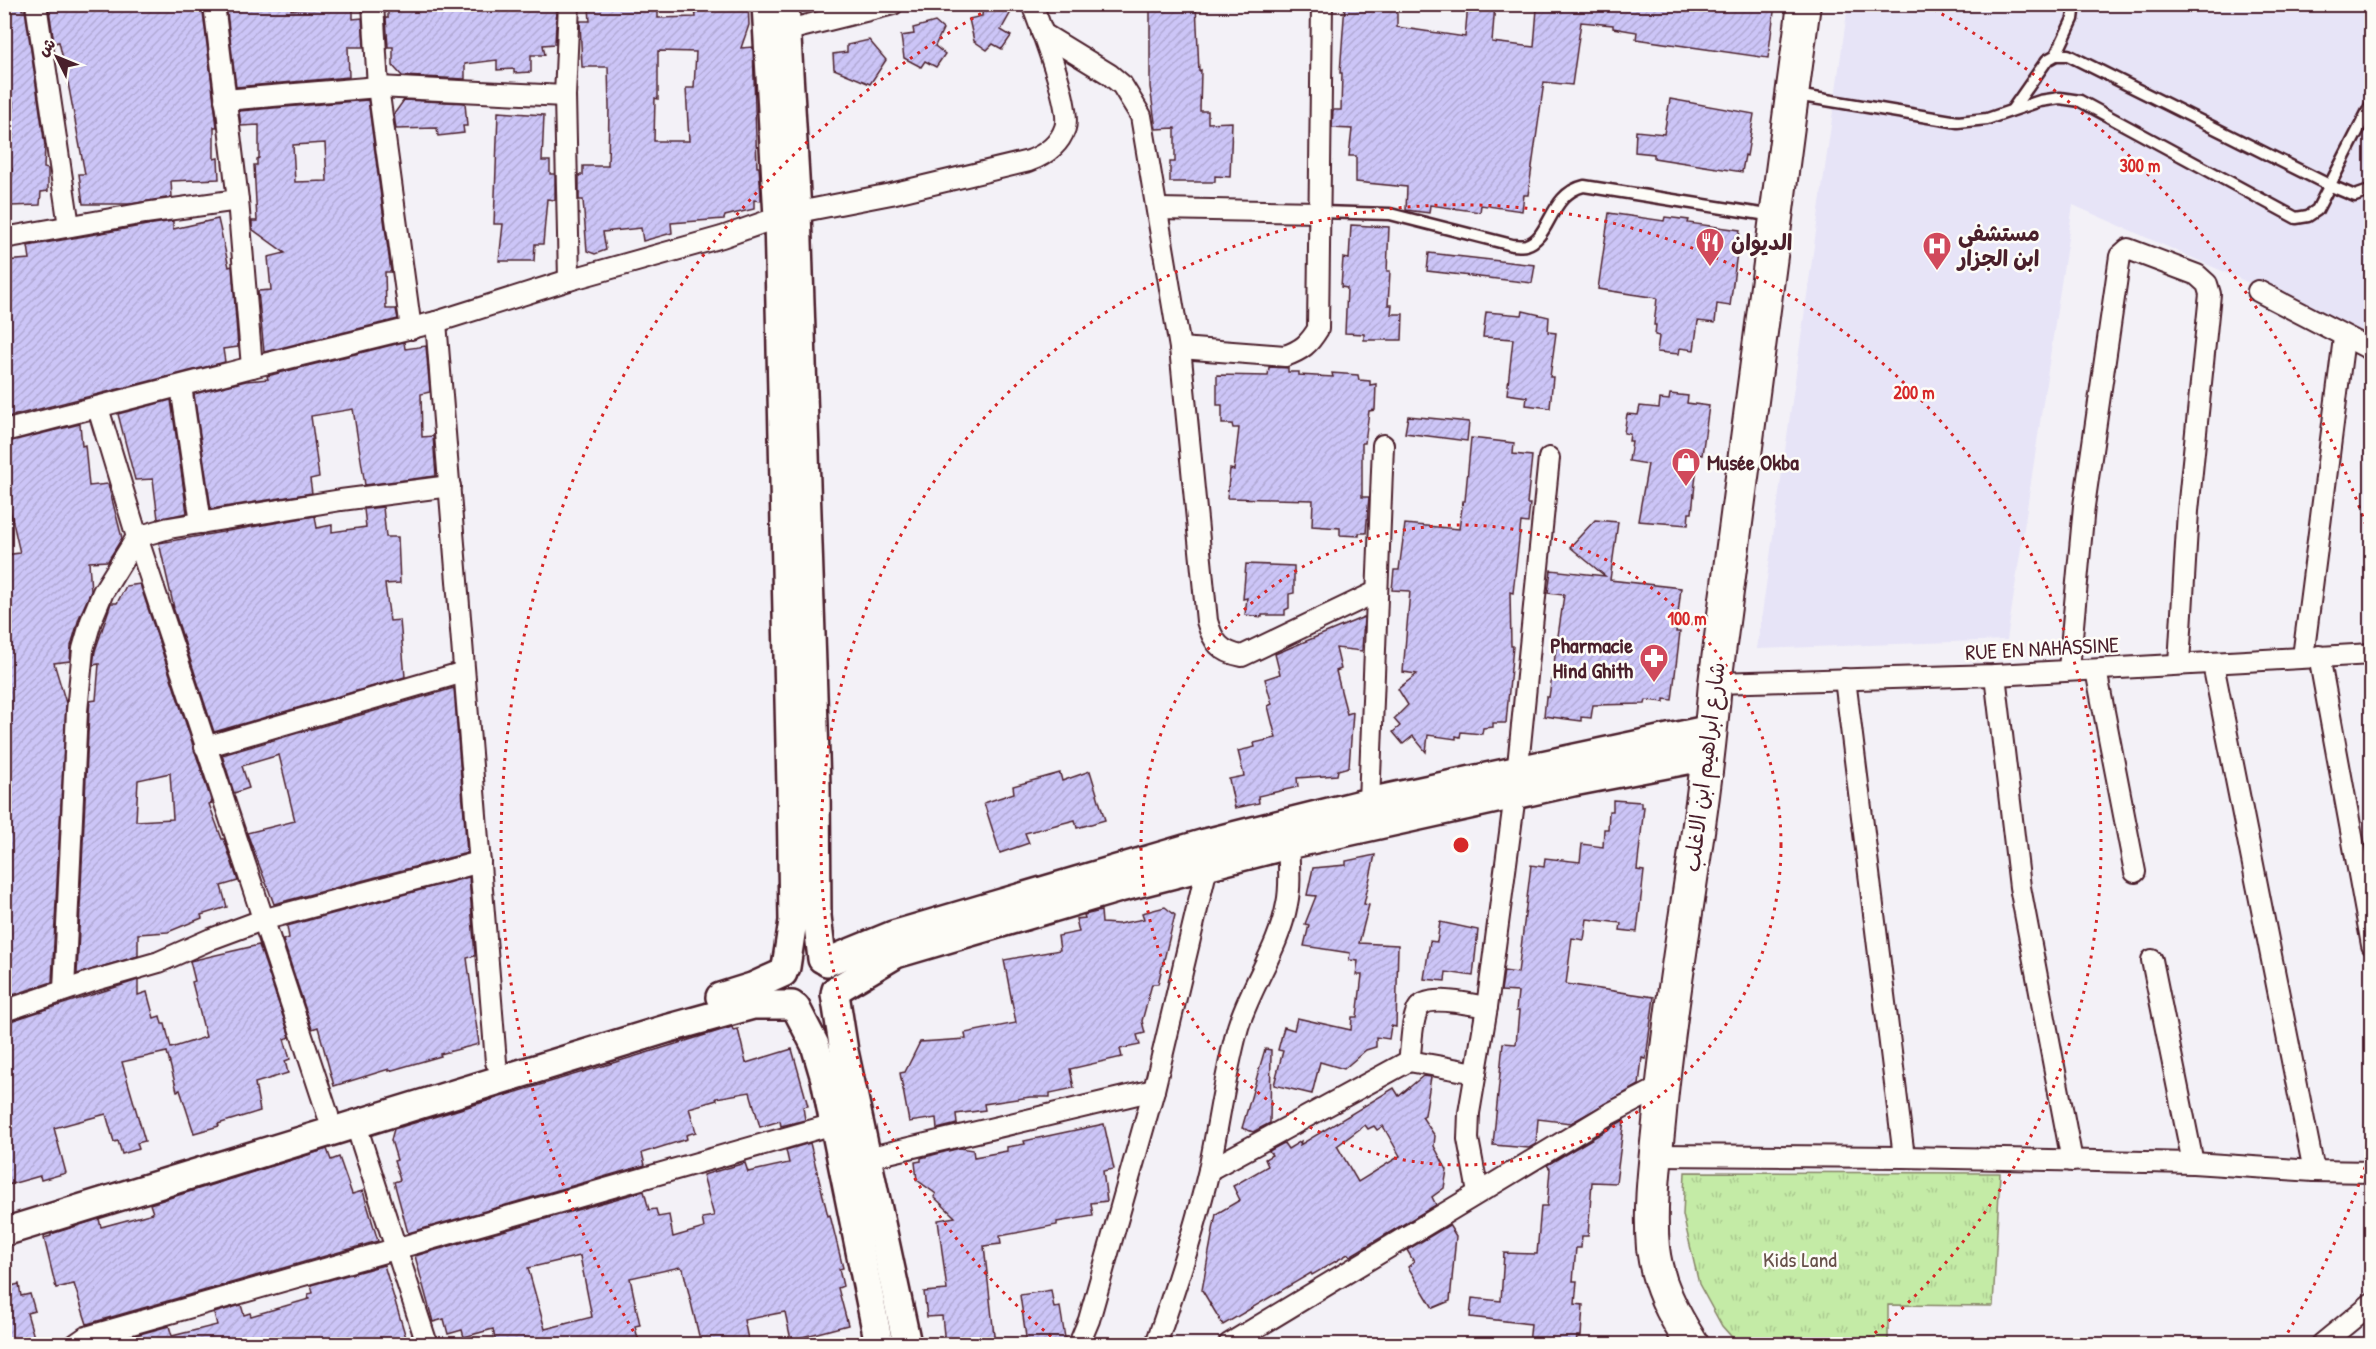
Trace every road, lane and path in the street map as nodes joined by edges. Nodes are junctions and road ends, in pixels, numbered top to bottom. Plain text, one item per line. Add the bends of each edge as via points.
1 (36, 4) edge
2 (214, 4) edge
3 (373, 4) edge
4 (569, 4) edge
5 (766, 4) edge
6 (893, 4) edge
7 (1032, 4) edge
8 (1322, 4) edge
9 (1804, 4) edge
10 (2075, 4) edge
11 (786, 17) edge
12 (1042, 33) junction
13 (2056, 55) junction
14 (378, 87) junction
15 (1793, 95) junction
16 (565, 96) junction
17 (225, 100) junction
18 (2372, 103) edge
19 (2012, 110) junction
20 (2331, 186) junction
21 (2372, 190) edge
22 (238, 200) junction
23 (1158, 209) junction
24 (1320, 212) junction
25 (788, 215) junction
26 (1778, 216) junction
27 (69, 226) junction
28 (4, 238) edge
29 (569, 280) junction
30 (2258, 291) dead end
31 (436, 322) junction
32 (411, 329) junction
33 (2344, 338) junction
34 (1180, 348) junction
35 (2372, 350) edge
36 (252, 367) junction
37 (181, 386) junction
38 (98, 408) junction
39 (4, 431) edge
40 (1383, 445) dead end
41 (1549, 458) dead end
42 (450, 486) junction
43 (201, 523) junction
44 (136, 537) junction
45 (1376, 592) junction
46 (2372, 654) edge
47 (2311, 656) junction
48 (2179, 664) junction
49 (2213, 664) junction
50 (2069, 669) junction
51 (2096, 670) junction
52 (464, 672) junction
53 (1995, 675) junction
54 (1845, 679) junction
55 (1715, 683) junction
56 (1710, 742) junction
57 (205, 747) junction
58 (1516, 782) junction
59 (1369, 802) junction
60 (1288, 845) junction
61 (1206, 855) junction
62 (480, 862) junction
63 (2135, 872) dead end
64 (262, 920) junction
65 (2372, 945) edge
66 (824, 960) junction
67 (2152, 960) dead end
68 (785, 970) junction
69 (64, 990) junction
70 (835, 992) junction
71 (794, 1007) junction
72 (1487, 1007) junction
73 (4, 1011) edge
74 (1409, 1061) junction
75 (496, 1062) junction
76 (1476, 1073) junction
77 (1663, 1086) junction
78 (1154, 1090) junction
79 (328, 1115) junction
80 (834, 1124) junction
81 (356, 1125) junction
82 (1657, 1155) junction
83 (1904, 1157) junction
84 (867, 1158) junction
85 (2072, 1161) junction
86 (2193, 1162) junction
87 (1209, 1170) junction
88 (2314, 1171) junction
89 (2372, 1172) edge
90 (1478, 1192) junction
91 (4, 1214) edge
92 (4, 1232) edge
93 (397, 1249) junction
94 (2372, 1303) edge
95 (76, 1344) edge
96 (427, 1344) edge
97 (879, 1344) edge
98 (907, 1344) edge
99 (1079, 1344) edge
100 (1156, 1344) edge
101 (1229, 1344) edge
102 (1692, 1344) edge
103 (2322, 1344) edge

1 - 27 street
2 - 17 street
3 - 14 street
4 - 16 street
5 - 25 street
6 - 11 street
7 - 12 street
8 - 24 street
9 - 15 main road, شارع ابراهيم ابن الاغلب
10 - 13 lane via 2073,19
11 - 25 street
12 - 23 street via 1109,74 1132,99 1141,116
12 - 25 street via 1067,115 1062,135 1042,156
13 - 19 lane via 2047,60
13 - 20 lane via 2068,55
14 - 16 street
14 - 17 street
14 - 32 street
15 - 19 lane via 1958,122 1987,119
15 - 26 main road, شارع ابراهيم ابن الاغلب
16 - 29 street
17 - 22 street
18 - 20 lane
19 - 20 lane via 2060,98 2080,101 2296,218 2317,210
20 - 21 lane via 2355,196
22 - 27 street
22 - 36 street
23 - 24 street
23 - 34 street
24 - 26 lane via 1390,214 1512,246 1528,244 1537,237 1564,195 1584,186
24 - 34 street via 1318,329 1309,344 1285,356
25 - 29 street
25 - 66 street via 816,786 816,916
25 - 68 street via 793,921
26 - 55 main road, شارع ابراهيم ابن الاغلب
27 - 28 street
29 - 31 street
30 - 33 street
31 - 32 street
31 - 42 street
32 - 36 street
33 - 35 street
33 - 47 street
34 - 45 street via 1207,621 1219,647 1242,656
36 - 37 street
37 - 38 street
37 - 43 street
38 - 39 street
38 - 44 street
40 - 45 street
41 - 58 street
42 - 43 street
42 - 52 street
43 - 44 street
44 - 57 street
44 - 69 street via 103,592 83,649
45 - 59 street
46 - 47 street, RUE EN NAHASSINE
47 - 49 street, RUE EN NAHASSINE
47 - 65 street
48 - 49 street, RUE EN NAHASSINE
48 - 50 street via 2188,511 2210,294 2198,275 2128,249 2120,256 2108,329 2084,506
48 - 51 street, RUE EN NAHASSINE
49 - 88 street
50 - 51 street, RUE EN NAHASSINE
50 - 53 street, RUE EN NAHASSINE
51 - 63 street
52 - 57 street
52 - 62 street
53 - 54 street, RUE EN NAHASSINE
53 - 85 street via 2020,887
54 - 55 street, RUE EN NAHASSINE
54 - 83 street
55 - 56 main road, شارع ابراهيم ابن الاغلب
56 - 58 street
56 - 77 main road, شارع ابراهيم ابن الاغلب
57 - 64 street
58 - 59 street
58 - 60 street
58 - 72 street
59 - 61 street
60 - 61 street
60 - 87 street via 1287,905 1239,1025
61 - 66 street via 893,935
61 - 70 street via 1120,888 896,954
61 - 78 street
62 - 64 street
62 - 75 street
64 - 69 street via 149,965
64 - 79 street
66 - 68 street via 802,956
66 - 70 street via 836,977
67 - 86 street
68 - 71 street via 783,995
68 - 75 street via 752,987
69 - 73 street
70 - 71 street via 830,1002 815,1011
70 - 84 street
71 - 80 street via 821,1063
71 - 81 street via 753,1005
72 - 74 street via 1438,1000 1425,1002 1416,1016
72 - 76 street
74 - 76 street
74 - 87 street
75 - 79 street
76 - 90 street via 1468,1139
77 - 82 main road, شارع ابراهيم ابن الاغلب
77 - 90 street
78 - 84 street
78 - 99 street via 1105,1268
79 - 91 street
80 - 93 street
80 - 97 street
81 - 92 street
81 - 93 street
82 - 83 street
82 - 102 main road, شارع ابراهيم ابن الاغلب via 1651,1211 1653,1250 1661,1288
83 - 85 street
84 - 98 street
85 - 86 street
86 - 88 street
87 - 100 street
88 - 89 street
90 - 101 street
93 - 95 street via 86,1337
93 - 96 street
94 - 103 street

